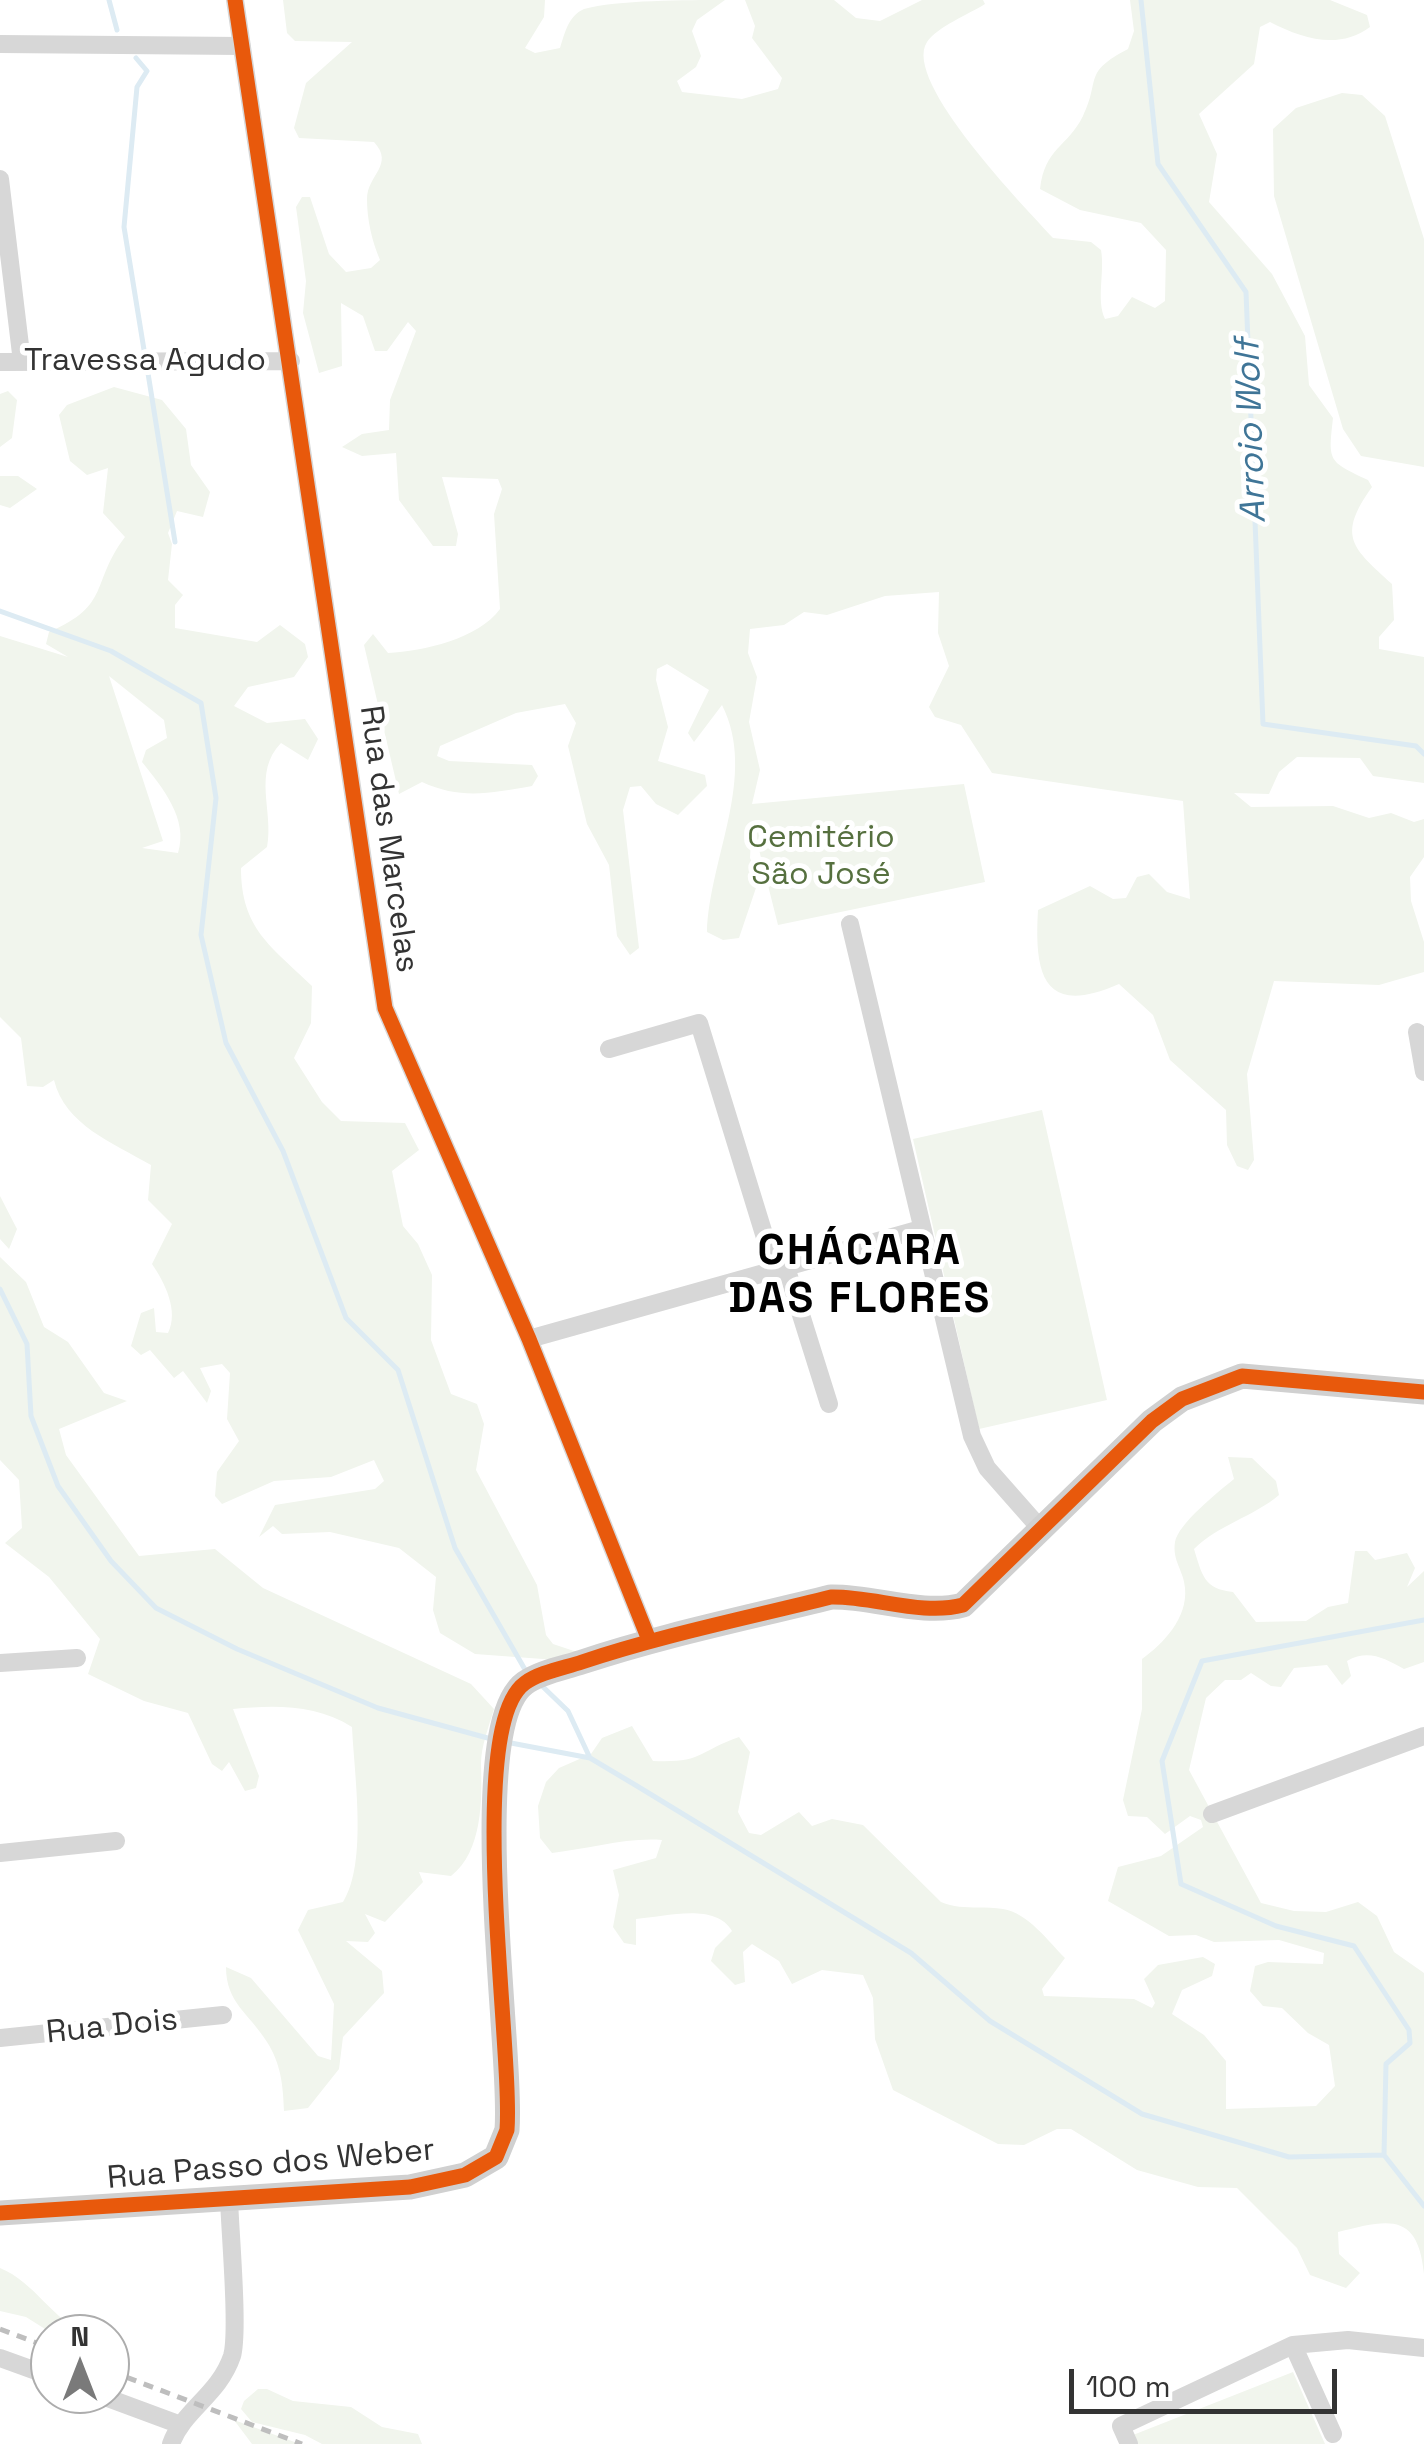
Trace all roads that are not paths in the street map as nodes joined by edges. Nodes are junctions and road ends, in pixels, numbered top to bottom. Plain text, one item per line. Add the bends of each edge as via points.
1 (235, 0) edge
2 (0, 44) edge
3 (242, 46) junction
4 (0, 179) edge
5 (291, 361) junction
6 (0, 362) edge
7 (22, 362) junction
8 (850, 924) dead end
9 (1416, 1032) dead end
10 (610, 1048) dead end
11 (1424, 1072) edge
12 (921, 1228) junction
13 (780, 1268) junction
14 (530, 1339) junction
15 (1424, 1392) edge
16 (828, 1404) dead end
17 (1039, 1526) junction
18 (649, 1640) junction
19 (77, 1658) dead end
20 (0, 1663) edge
21 (1424, 1736) edge
22 (1212, 1814) dead end
23 (116, 1842) dead end
24 (0, 1853) edge
25 (223, 2015) dead end
26 (0, 2038) edge
27 (229, 2199) junction
28 (0, 2212) edge
29 (1292, 2344) junction
30 (1424, 2348) edge
31 (0, 2358) edge
32 (30, 2369) edge
33 (130, 2406) edge
34 (178, 2424) junction
35 (1333, 2434) dead end
36 (171, 2444) edge
37 (1129, 2444) edge

1 - 3 street, Rua das Marcelas
2 - 3 street
3 - 5 street, Rua das Marcelas
4 - 7 street
5 - 7 street, Travessa Agudo
5 - 14 street, Rua das Marcelas via 386,1008
6 - 7 street, Travessa Agudo
8 - 12 street
9 - 11 street
10 - 13 street via 699,1023
12 - 13 street
12 - 17 street via 972,1436 987,1468
13 - 14 street
13 - 16 street
14 - 18 street, Rua das Marcelas
15 - 17 street, Rua Passo dos Weber via 1242,1376 1199,1390 1152,1421
17 - 18 street, Rua Passo dos Weber via 963,1605 946,1610 831,1597
18 - 27 street, Rua Passo dos Weber via 529,1680 512,1694 492,1835 508,2110 496,2156 465,2175 410,2187
19 - 20 street
21 - 22 street
23 - 24 street
25 - 26 street, Rua Dois
27 - 28 street, Rua Passo dos Weber
27 - 34 street via 233,2354 203,2406
29 - 30 street via 1348,2340
29 - 35 street
29 - 37 street via 1122,2426
31 - 32 street
33 - 34 street
34 - 36 street

